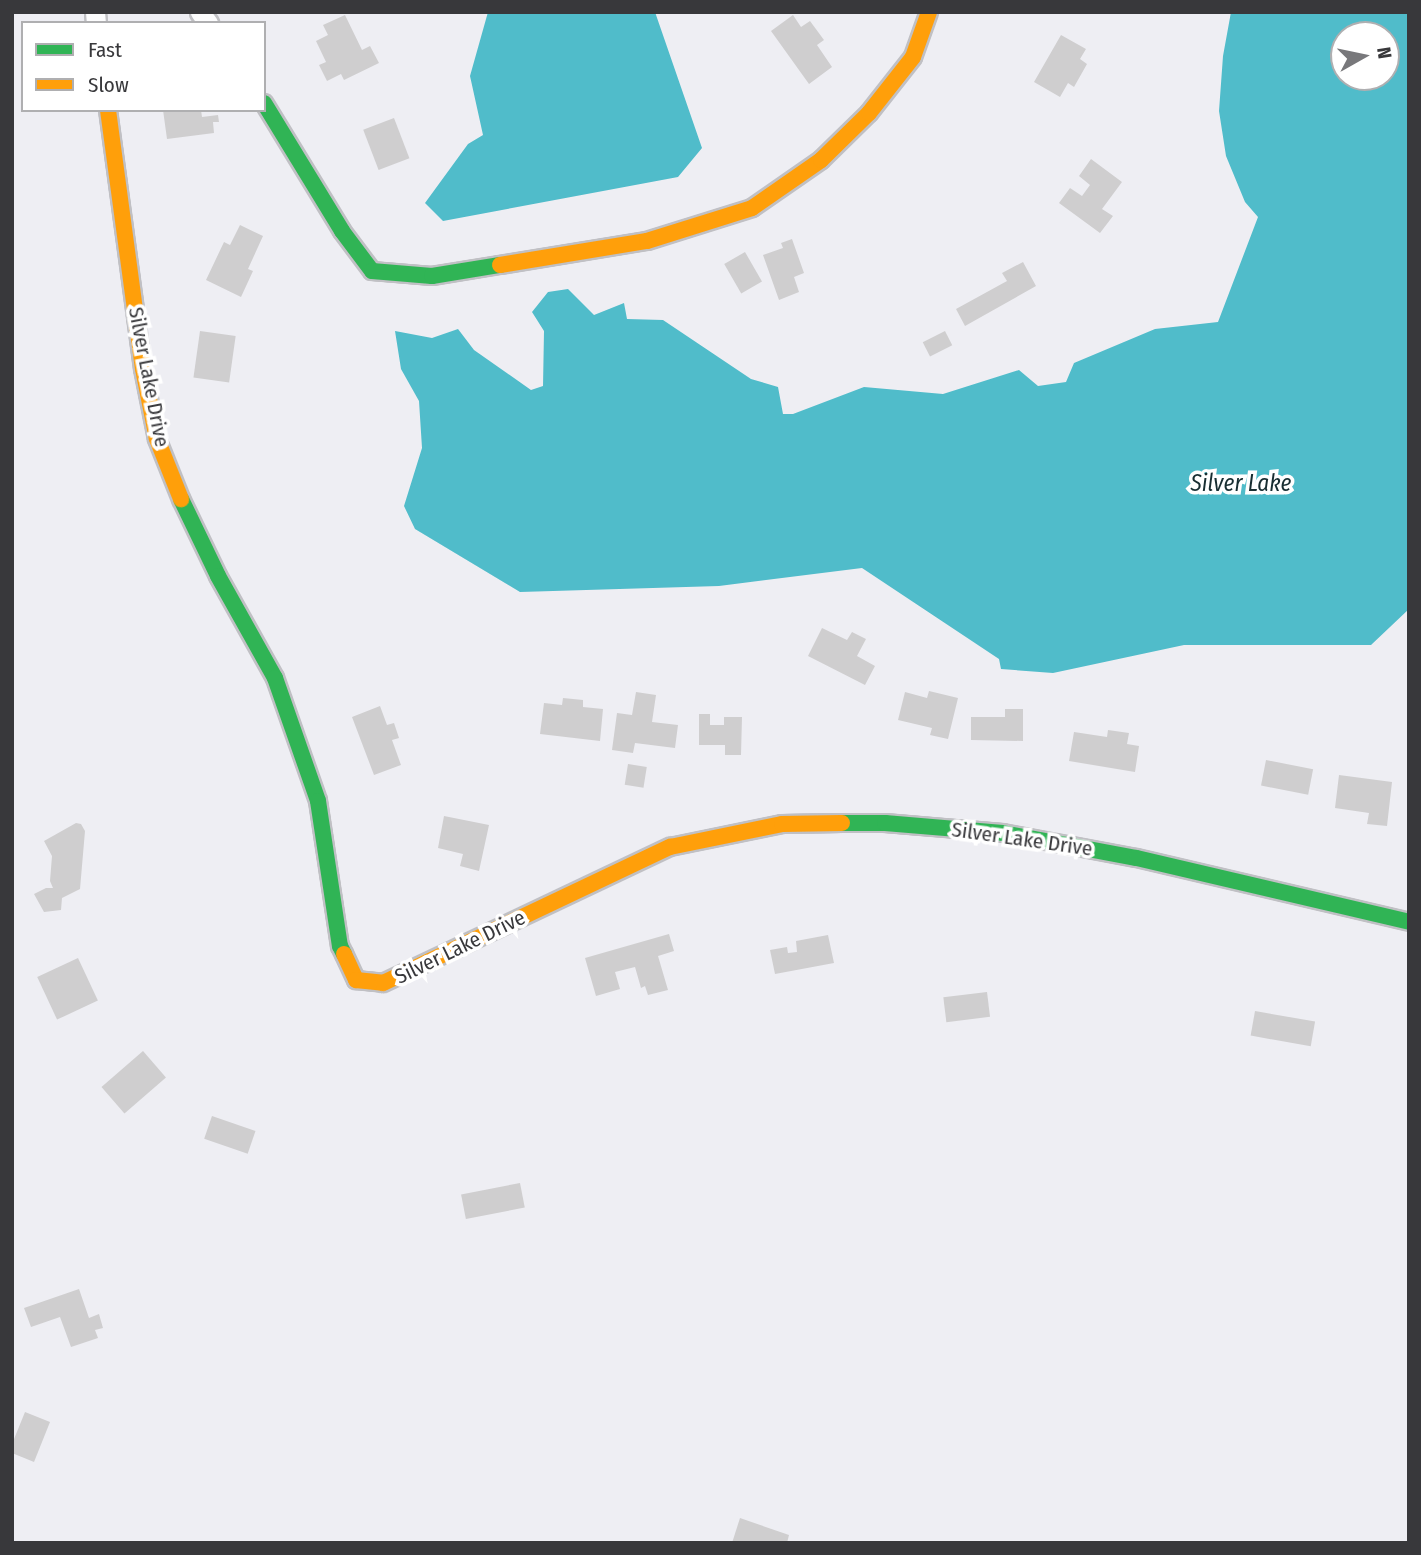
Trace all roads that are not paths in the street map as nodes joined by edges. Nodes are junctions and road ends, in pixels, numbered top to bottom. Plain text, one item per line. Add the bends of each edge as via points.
1 (929, 12) edge
2 (266, 106) edge
3 (108, 112) edge
4 (1409, 922) edge

1 - 2 street via 913,57 869,113 821,160 752,208 646,241 432,276 372,271 342,231
3 - 4 street, Silver Lake Drive via 143,369 158,439 218,576 275,678 318,801 340,946 356,980 383,983 670,847 782,824 885,823 1003,833 1137,858

